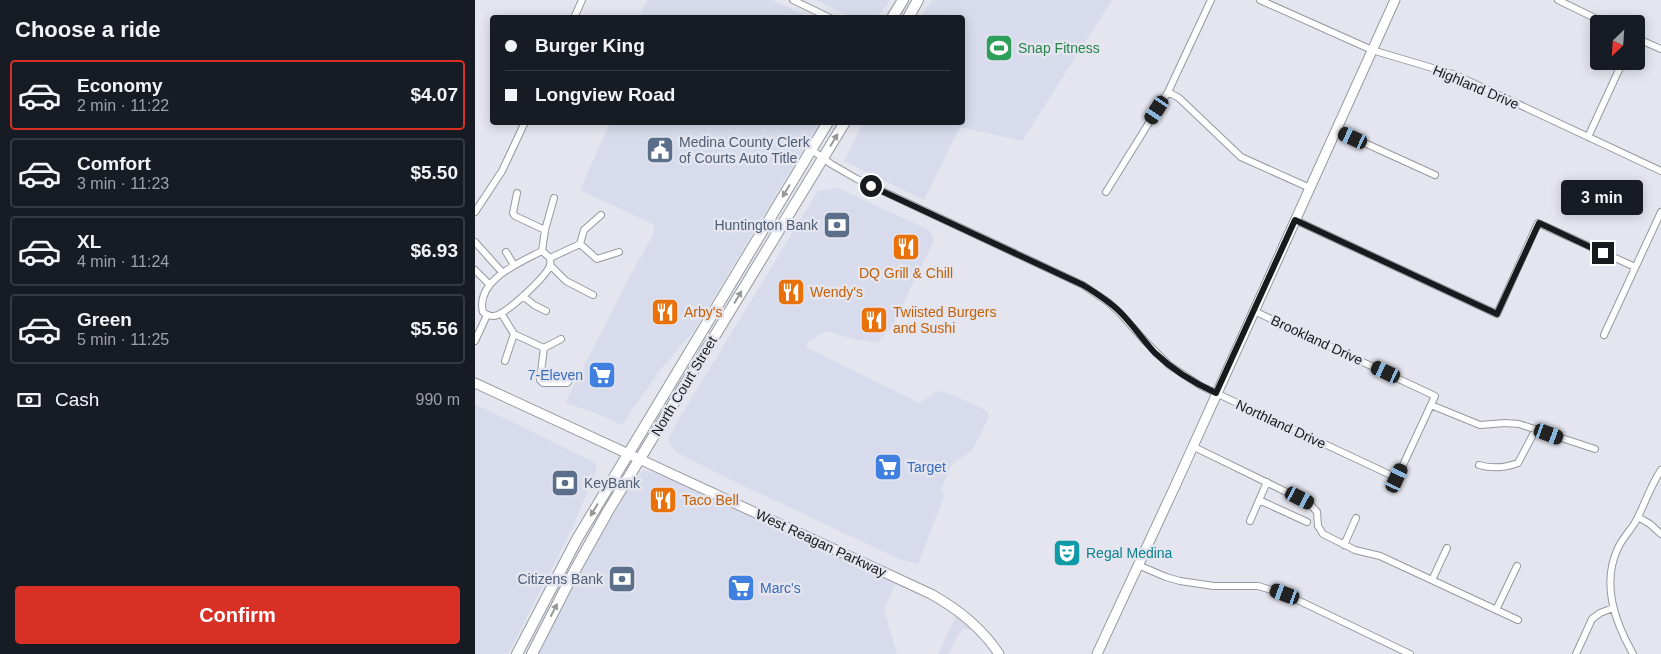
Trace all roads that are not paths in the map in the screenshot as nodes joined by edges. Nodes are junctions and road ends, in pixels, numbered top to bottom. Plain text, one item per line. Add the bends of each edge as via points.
1 (582, 0) edge
2 (793, 0) edge
3 (903, 0) edge
4 (918, 0) edge
5 (1211, 0) edge
6 (1260, 0) edge
7 (1395, 0) edge
8 (1558, 0) edge
9 (575, 15) edge
10 (824, 15) edge
11 (894, 15) edge
12 (910, 15) edge
13 (1590, 16) edge
14 (1645, 42) edge
15 (1661, 49) edge
16 (1372, 50) junction
17 (1619, 70) edge
18 (1168, 92) junction
19 (524, 125) edge
20 (826, 125) edge
21 (843, 125) edge
22 (1336, 130) junction
23 (1588, 137) junction
24 (812, 150) junction
25 (823, 158) junction
26 (1661, 170) edge
27 (1435, 176) dead end
28 (1310, 188) junction
29 (1105, 192) dead end
30 (517, 193) dead end
31 (554, 198) dead end
32 (475, 212) edge
33 (1661, 212) edge
34 (601, 215) dead end
35 (1295, 220) junction
36 (545, 230) junction
37 (475, 242) edge
38 (580, 244) junction
39 (543, 251) junction
40 (506, 252) dead end
41 (619, 252) dead end
42 (550, 262) junction
43 (514, 265) junction
44 (1635, 267) junction
45 (475, 270) edge
46 (501, 272) junction
47 (488, 283) junction
48 (593, 295) dead end
49 (523, 296) junction
50 (478, 307) edge
51 (546, 311) dead end
52 (1254, 311) junction
53 (501, 313) junction
54 (487, 315) junction
55 (514, 334) junction
56 (1604, 334) dead end
57 (561, 339) dead end
58 (475, 340) edge
59 (544, 348) junction
60 (505, 361) dead end
61 (572, 377) dead end
62 (475, 383) edge
63 (1216, 393) junction
64 (1431, 405) junction
65 (1536, 429) junction
66 (1192, 446) junction
67 (1595, 449) dead end
68 (628, 453) junction
69 (640, 459) junction
70 (1479, 465) dead end
71 (1661, 470) edge
72 (1267, 482) junction
73 (1259, 500) junction
74 (1638, 517) junction
75 (1356, 518) dead end
76 (1250, 521) dead end
77 (1307, 522) dead end
78 (1661, 534) edge
79 (1344, 545) junction
80 (1447, 548) dead end
81 (1138, 565) junction
82 (1517, 566) dead end
83 (1432, 580) junction
84 (1613, 608) junction
85 (1496, 610) junction
86 (1518, 620) dead end
87 (517, 654) edge
88 (532, 654) edge
89 (999, 654) edge
90 (1097, 654) edge
91 (1410, 654) edge
92 (1576, 654) edge
93 (1633, 654) edge

1 - 9 street
2 - 10 street
3 - 11 main road
4 - 12 main road
5 - 18 street
6 - 16 street, Highland Drive
7 - 16 street
8 - 13 street
14 - 15 street
16 - 22 street
16 - 23 street, Highland Drive via 1448,72
17 - 23 street
18 - 28 street via 1179,98 1241,157
18 - 29 street
19 - 32 street via 502,171
20 - 24 main road, North Court Street
25 -> 21 main road, North Court Street
22 - 27 street
22 - 28 street
23 - 26 street, Highland Drive
24 - 25 street, Northland Drive
24 -> 68 main road, North Court Street
25 - 63 street, Northland Drive via 857,179 1083,285 1120,313 1169,365
69 -> 25 main road, North Court Street
28 - 35 street
30 - 36 street via 515,216
31 - 36 street
33 - 44 street
34 - 38 street via 584,230
35 - 44 street via 1497,314 1539,223
35 - 52 street
36 - 39 street
37 - 46 street
38 - 41 street via 597,259
38 - 42 street
39 - 42 street
39 - 43 street
40 - 43 street
42 - 48 street via 566,280
42 - 49 street
43 - 46 street
44 - 56 street
45 - 47 street
46 - 47 street
47 - 50 street
49 - 51 street
49 - 53 street
50 - 54 street
52 - 63 street
52 - 64 street, Brookland Drive via 1435,396
53 - 54 street
53 - 55 street
54 - 58 street
55 - 59 street
55 - 60 street
57 - 59 street
59 - 61 street via 539,380 567,383
62 - 68 street, West Reagan Parkway
63 - 64 street, Northland Drive via 1397,478
63 - 66 street
64 - 65 street via 1480,425 1505,423
65 - 67 street
65 - 70 street via 1518,463 1502,468
66 - 72 street
66 - 81 street
68 - 69 street, West Reagan Parkway
68 -> 87 main road, North Court Street via 577,539
88 -> 69 main road, North Court Street via 586,550
69 - 89 street, West Reagan Parkway via 931,594 960,612
71 - 74 street
72 - 73 street
72 - 79 street via 1309,503 1317,512 1318,526 1323,534
73 - 76 street
73 - 77 street
74 - 78 street
74 - 84 street via 1614,559 1611,583
75 - 79 street
79 - 83 street via 1379,556
80 - 83 street
81 - 90 street
81 - 91 street via 1197,585 1271,589
82 - 85 street
83 - 85 street
84 - 92 street via 1592,619
84 - 93 street via 1621,633
85 - 86 street

